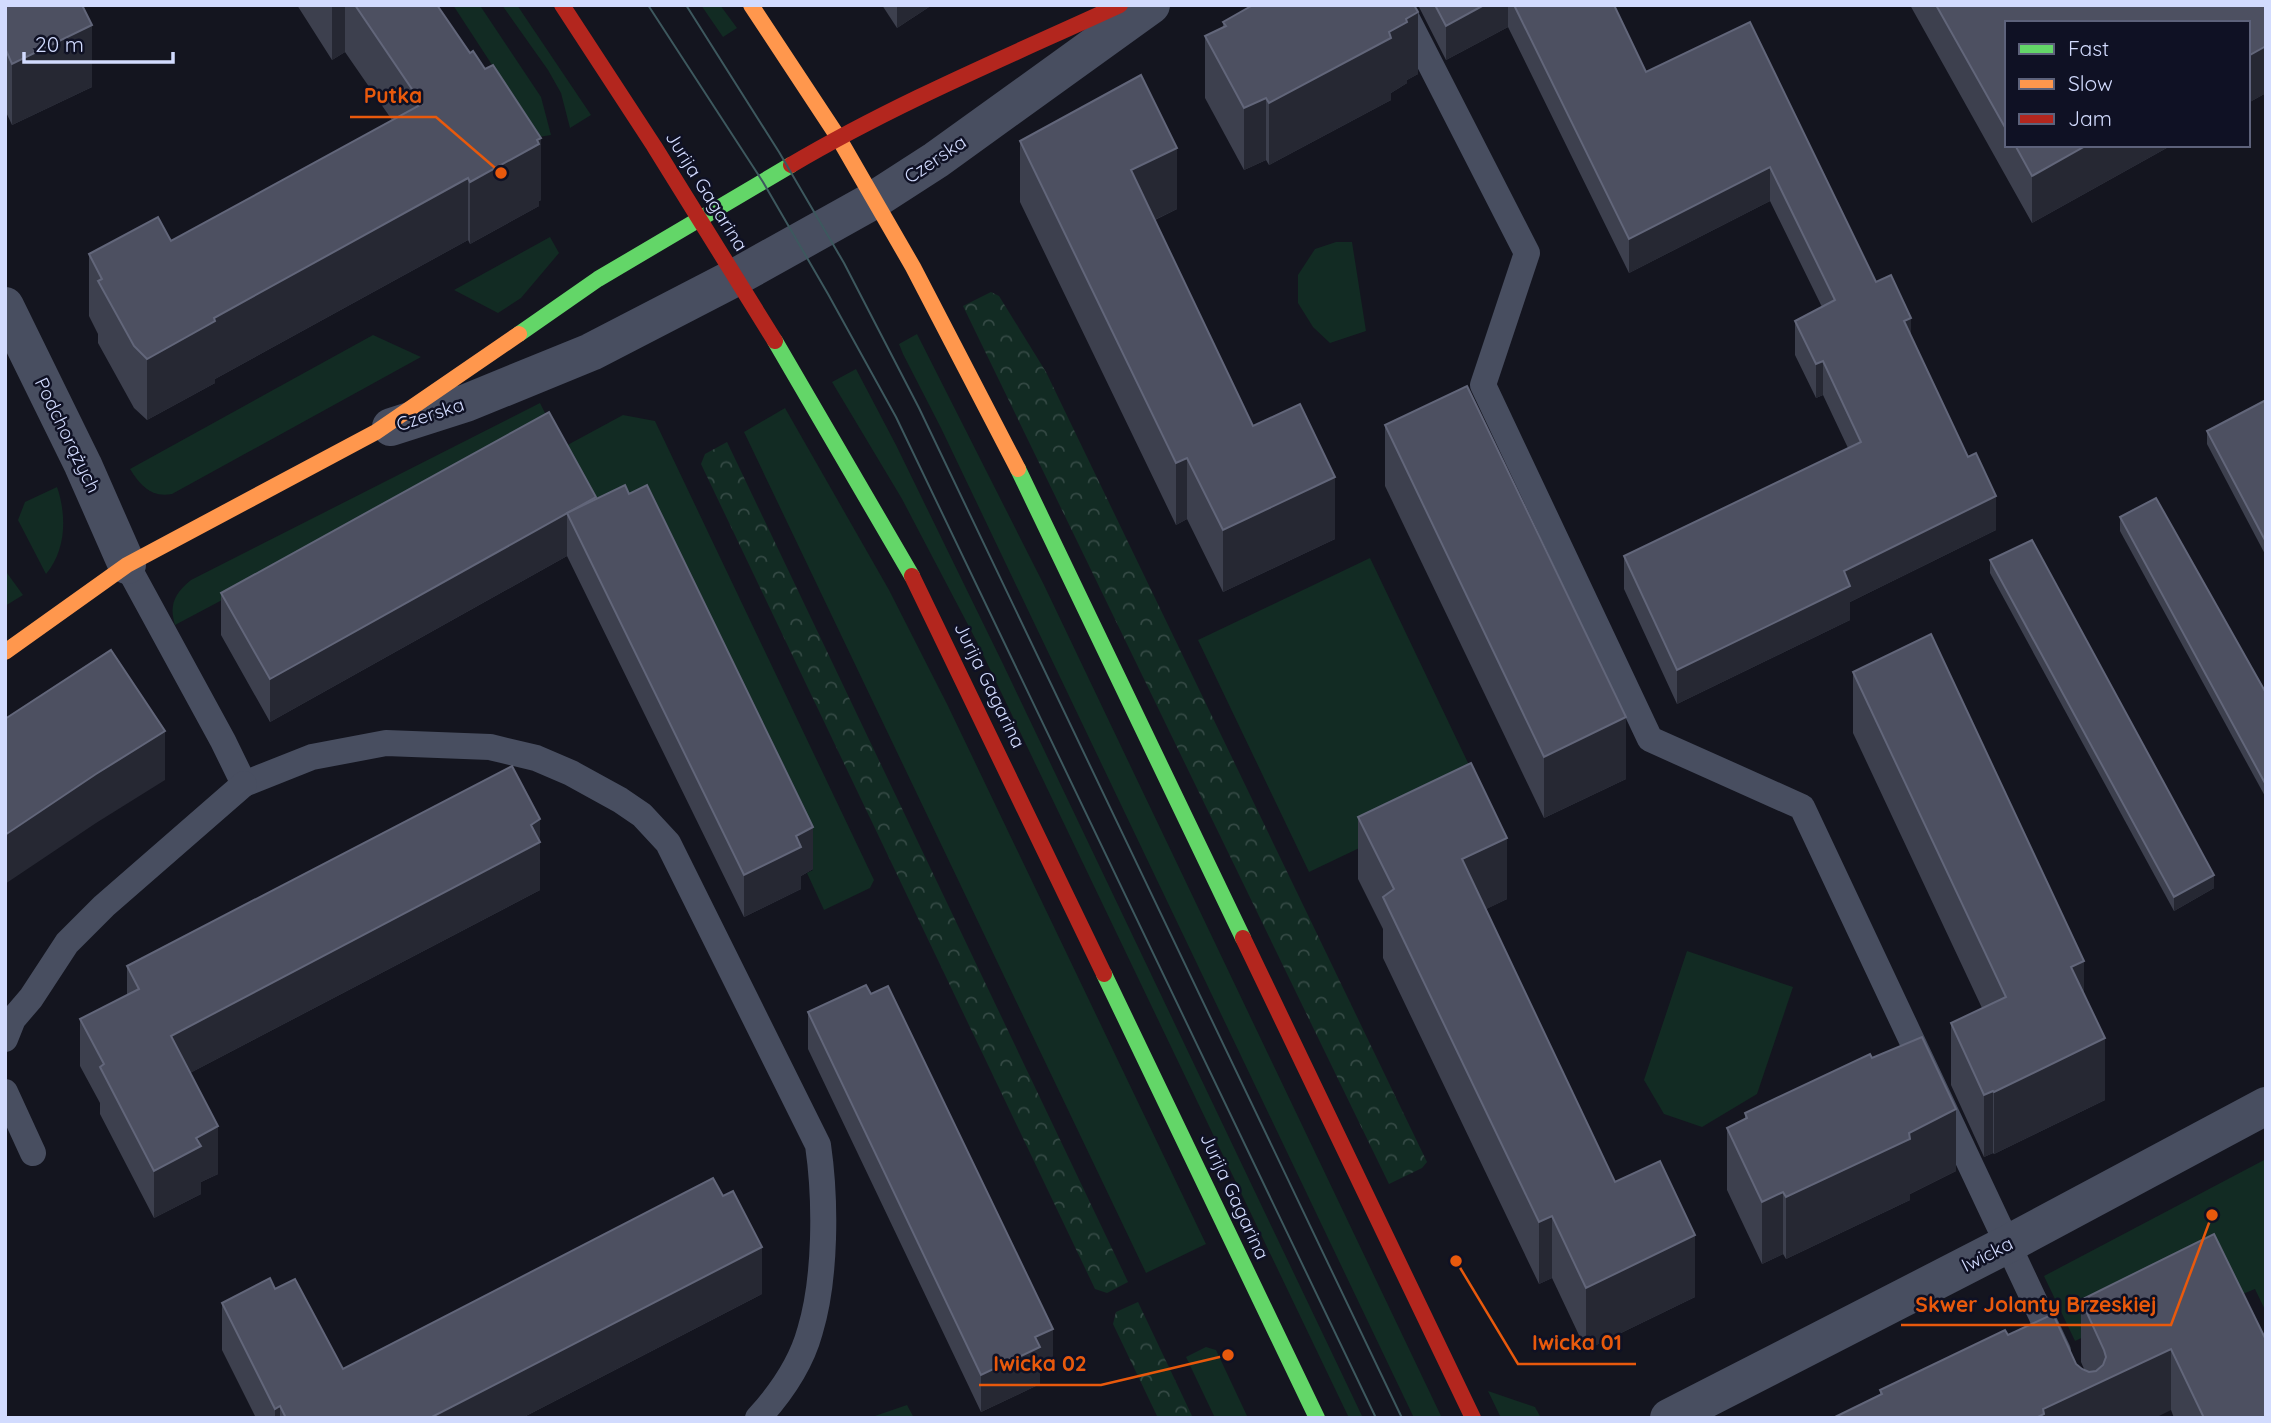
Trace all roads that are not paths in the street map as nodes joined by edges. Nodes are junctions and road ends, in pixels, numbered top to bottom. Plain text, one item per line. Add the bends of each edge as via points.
1 (562, 5) edge
2 (751, 5) edge
3 (1120, 5) edge
4 (1151, 5) edge
5 (1400, 5) edge
6 (838, 137) junction
7 (874, 200) junction
8 (701, 219) junction
9 (736, 277) junction
10 (5, 306) edge
11 (376, 432) junction
12 (127, 565) junction
13 (5, 652) edge
14 (244, 784) junction
15 (5, 1039) edge
16 (5, 1092) edge
17 (2266, 1106) edge
18 (33, 1153) dead end
19 (2008, 1244) junction
20 (2067, 1370) edge
21 (758, 1418) edge
22 (1317, 1418) edge
23 (1473, 1418) edge
24 (1669, 1418) edge

1 - 8 main road, Jurija Gagarina
2 - 6 main road
3 - 6 main road, Czerska
4 - 7 street, Czerska
5 - 19 lane via 1527,253 1483,385 1650,739 1802,807
6 - 7 main road
6 - 8 main road, Czerska
7 - 9 street, Czerska
7 - 23 main road via 949,332 1019,470
8 - 9 main road, Jurija Gagarina
8 - 11 main road, Czerska via 598,279
9 - 11 street, Czerska via 591,352 466,403
9 - 22 main road, Jurija Gagarina via 860,480 914,579
10 - 12 street, Podchorążych
11 - 12 main road
12 - 13 main road
12 - 14 lane
14 - 15 lane via 67,943 13,1019
14 - 21 lane via 312,757 386,744 490,747 536,758 571,773 642,815 668,843 818,1145 821,1267 810,1332 789,1380
16 - 18 lane
17 - 19 street, Iwicka
19 - 20 lane
19 - 24 street, Iwicka

